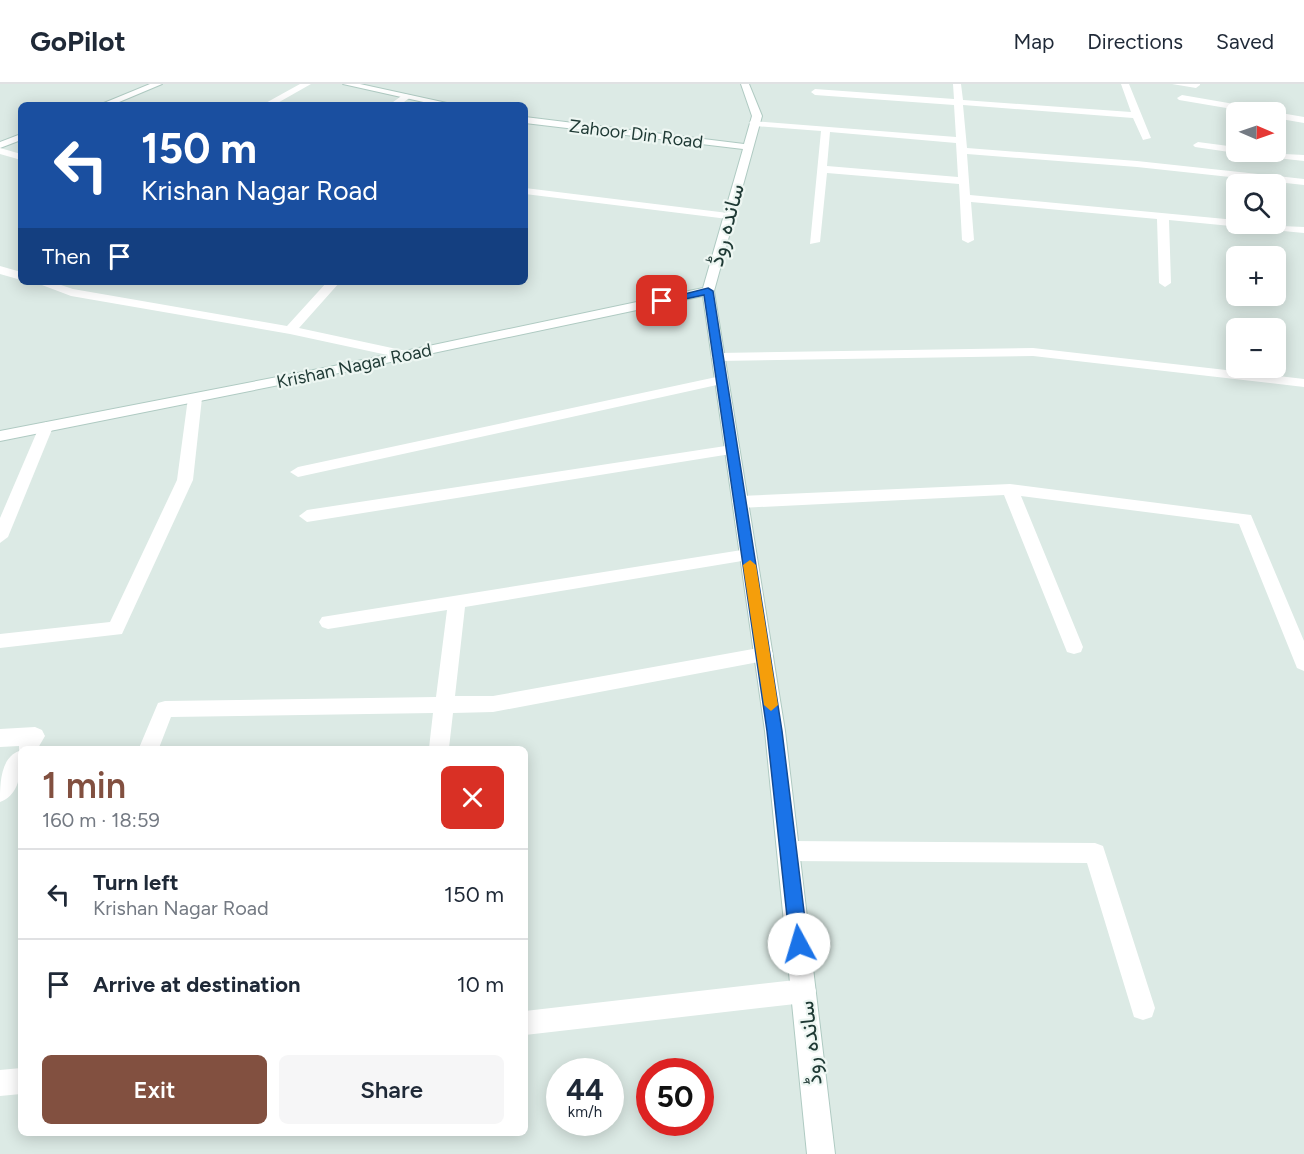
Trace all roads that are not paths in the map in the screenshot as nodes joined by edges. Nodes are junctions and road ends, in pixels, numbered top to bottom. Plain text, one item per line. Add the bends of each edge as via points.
1 (158, 84) edge
2 (307, 84) edge
3 (347, 84) edge
4 (745, 84) edge
5 (957, 84) edge
6 (1125, 84) edge
7 (1176, 84) edge
8 (1196, 85) edge
9 (815, 92) dead end
10 (407, 96) junction
11 (1182, 98) dead end
12 (112, 102) edge
13 (273, 102) edge
14 (398, 102) edge
15 (436, 102) edge
16 (960, 104) junction
17 (1226, 106) edge
18 (1137, 116) junction
19 (1286, 117) edge
20 (528, 120) edge
21 (1304, 120) edge
22 (754, 123) junction
23 (826, 129) junction
24 (18, 138) edge
25 (1146, 138) dead end
26 (0, 145) edge
27 (962, 146) junction
28 (1198, 146) dead end
29 (747, 147) junction
30 (1226, 149) edge
31 (0, 151) edge
32 (18, 156) edge
33 (1286, 156) edge
34 (1304, 158) edge
35 (821, 169) junction
36 (964, 181) junction
37 (1304, 182) edge
38 (528, 191) edge
39 (965, 198) junction
40 (728, 216) junction
41 (1163, 217) junction
42 (1226, 222) edge
43 (1286, 228) edge
44 (1304, 230) edge
45 (968, 240) dead end
46 (814, 242) dead end
47 (0, 270) edge
48 (18, 275) edge
49 (1165, 283) dead end
50 (49, 285) edge
51 (331, 285) edge
52 (708, 291) junction
53 (290, 330) junction
54 (406, 355) junction
55 (718, 357) junction
56 (721, 380) junction
57 (1304, 383) edge
58 (195, 398) junction
59 (46, 427) junction
60 (0, 436) edge
61 (732, 450) junction
62 (298, 472) dead end
63 (1010, 489) junction
64 (740, 502) junction
65 (307, 516) dead end
66 (0, 537) edge
67 (748, 555) junction
68 (457, 602) junction
69 (328, 622) dead end
70 (0, 640) edge
71 (1074, 647) dead end
72 (764, 654) junction
73 (1304, 663) edge
74 (444, 704) junction
75 (0, 738) edge
76 (29, 746) edge
77 (150, 746) edge
78 (439, 746) edge
79 (18, 764) edge
80 (0, 793) edge
81 (788, 851) junction
82 (804, 991) junction
83 (1143, 1008) dead end
84 (528, 1023) edge
85 (18, 1081) edge
86 (0, 1083) edge
87 (821, 1154) edge

1 - 12 street
2 - 13 street
3 - 10 street
4 - 22 street, ساندہ روڈ via 757,116
5 - 16 street
6 - 18 street
7 - 8 street
9 - 16 street
10 - 14 street
10 - 15 street
11 - 17 street
16 - 18 street
16 - 27 street
18 - 25 street
19 - 21 street
20 - 29 street, Zahoor Din Road
22 - 23 street
22 - 29 street, ساندہ روڈ
23 - 27 street
23 - 35 street
24 - 26 street
27 - 36 street
27 - 37 street
28 - 30 street
29 - 40 street, ساندہ روڈ
31 - 32 street
33 - 34 street
35 - 36 street
35 - 46 street
36 - 39 street
38 - 40 street
39 - 41 street
39 - 45 street
40 - 52 street, ساندہ روڈ
41 - 42 street
41 - 49 street
43 - 44 street
47 - 48 street
50 - 53 street
51 - 53 street
52 - 54 street, Krishan Nagar Road
52 - 55 street, ساندہ روڈ
53 - 54 street
54 - 58 street, Krishan Nagar Road
55 - 56 street, ساندہ روڈ
55 - 57 street via 1033,352
56 - 61 street, ساندہ روڈ
56 - 62 street
58 - 59 street, Krishan Nagar Road
58 - 70 street via 185,480 116,629
59 - 60 street, Krishan Nagar Road
59 - 66 street
61 - 64 street, ساندہ روڈ
61 - 65 street
63 - 64 street
63 - 71 street
63 - 73 street via 1245,519
64 - 67 street, ساندہ روڈ
67 - 68 street
67 - 72 street, ساندہ روڈ
68 - 69 street
68 - 74 street
72 - 74 street via 493,704
72 - 81 street, ساندہ روڈ
74 - 77 street via 165,709
74 - 78 street
75 - 76 street via 35,736
79 - 80 street
81 - 82 street, ساندہ روڈ
81 - 83 street via 1095,853
82 - 84 street
82 - 87 street, ساندہ روڈ
85 - 86 street

